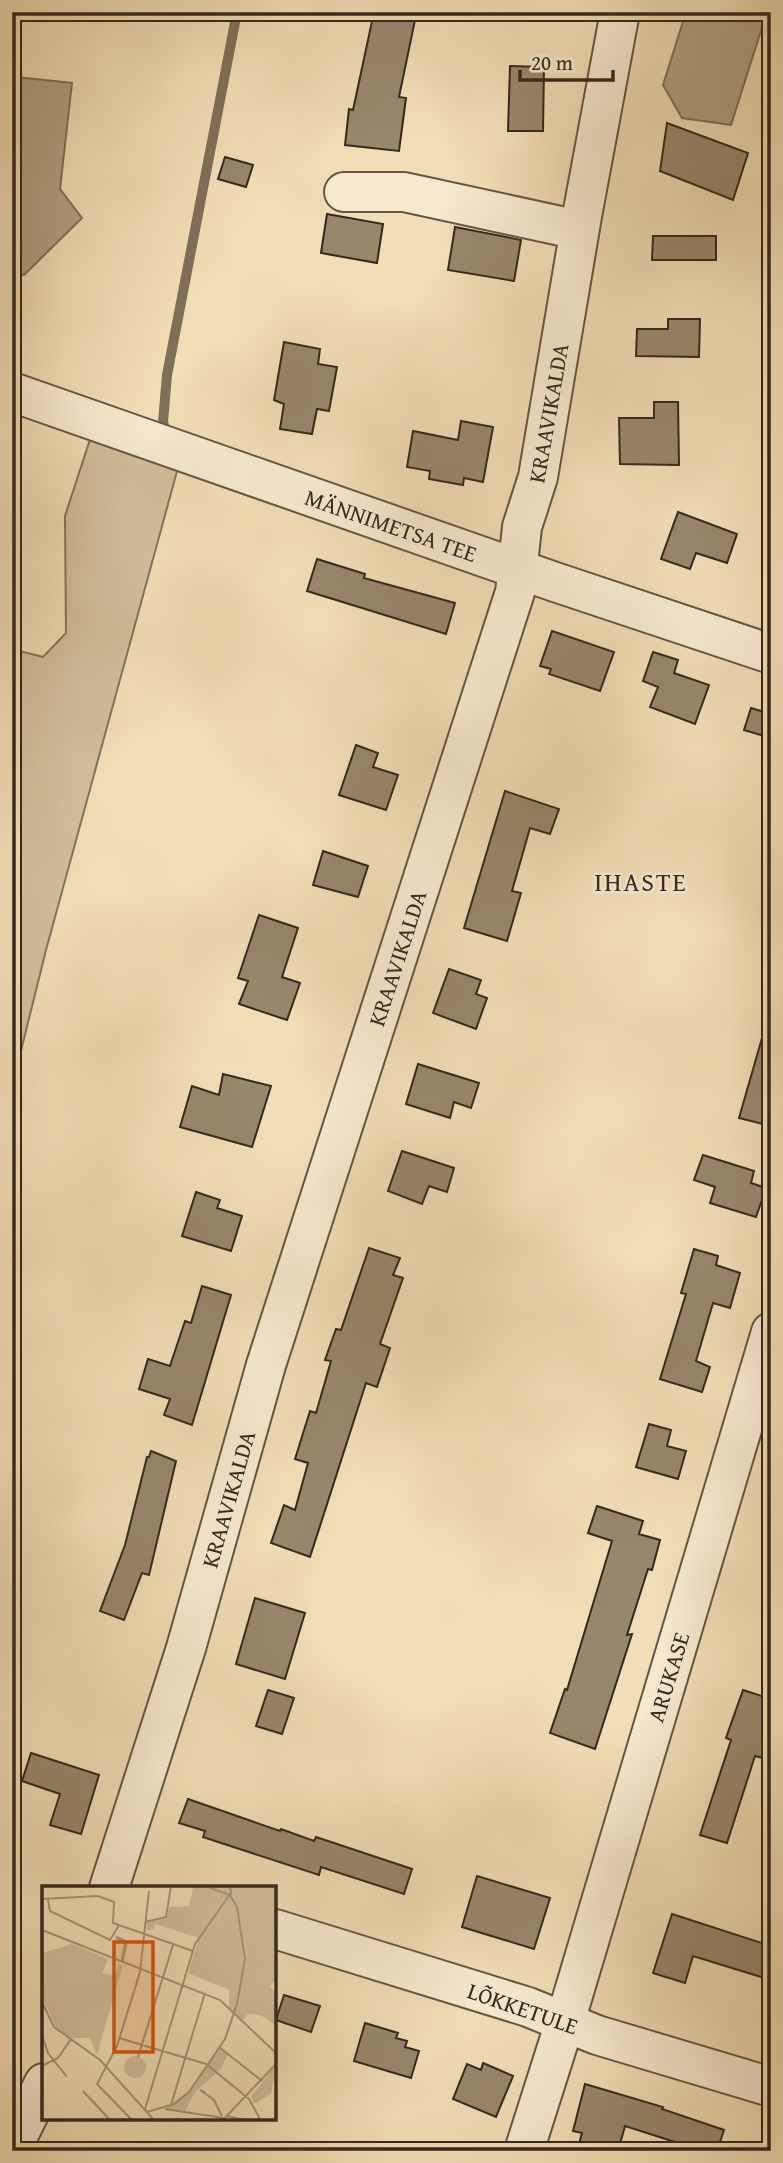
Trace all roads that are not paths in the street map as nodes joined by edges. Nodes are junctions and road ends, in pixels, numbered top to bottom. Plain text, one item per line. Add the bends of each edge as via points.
1 (620, 12) edge
2 (344, 192) dead end
3 (579, 230) junction
4 (12, 392) edge
5 (517, 569) junction
6 (771, 654) edge
7 (771, 1332) edge
8 (121, 1885) edge
9 (276, 1929) edge
10 (565, 2022) junction
11 (42, 2087) edge
12 (771, 2087) edge
13 (12, 2148) edge
14 (524, 2151) edge

1 - 3 street, KRAAVIKALDA
2 - 3 street via 404,192
3 - 5 street, KRAAVIKALDA via 538,477 522,527
4 - 5 street, MÄNNIMETSA TEE
5 - 6 street, MÄNNIMETSA TEE
5 - 8 street, KRAAVIKALDA via 515,592 266,1366
7 - 10 street, ARUKASE
9 - 10 street, LÕKKETULE
10 - 12 street, LÕKKETULE
10 - 14 street, ARUKASE
11 - 13 street

